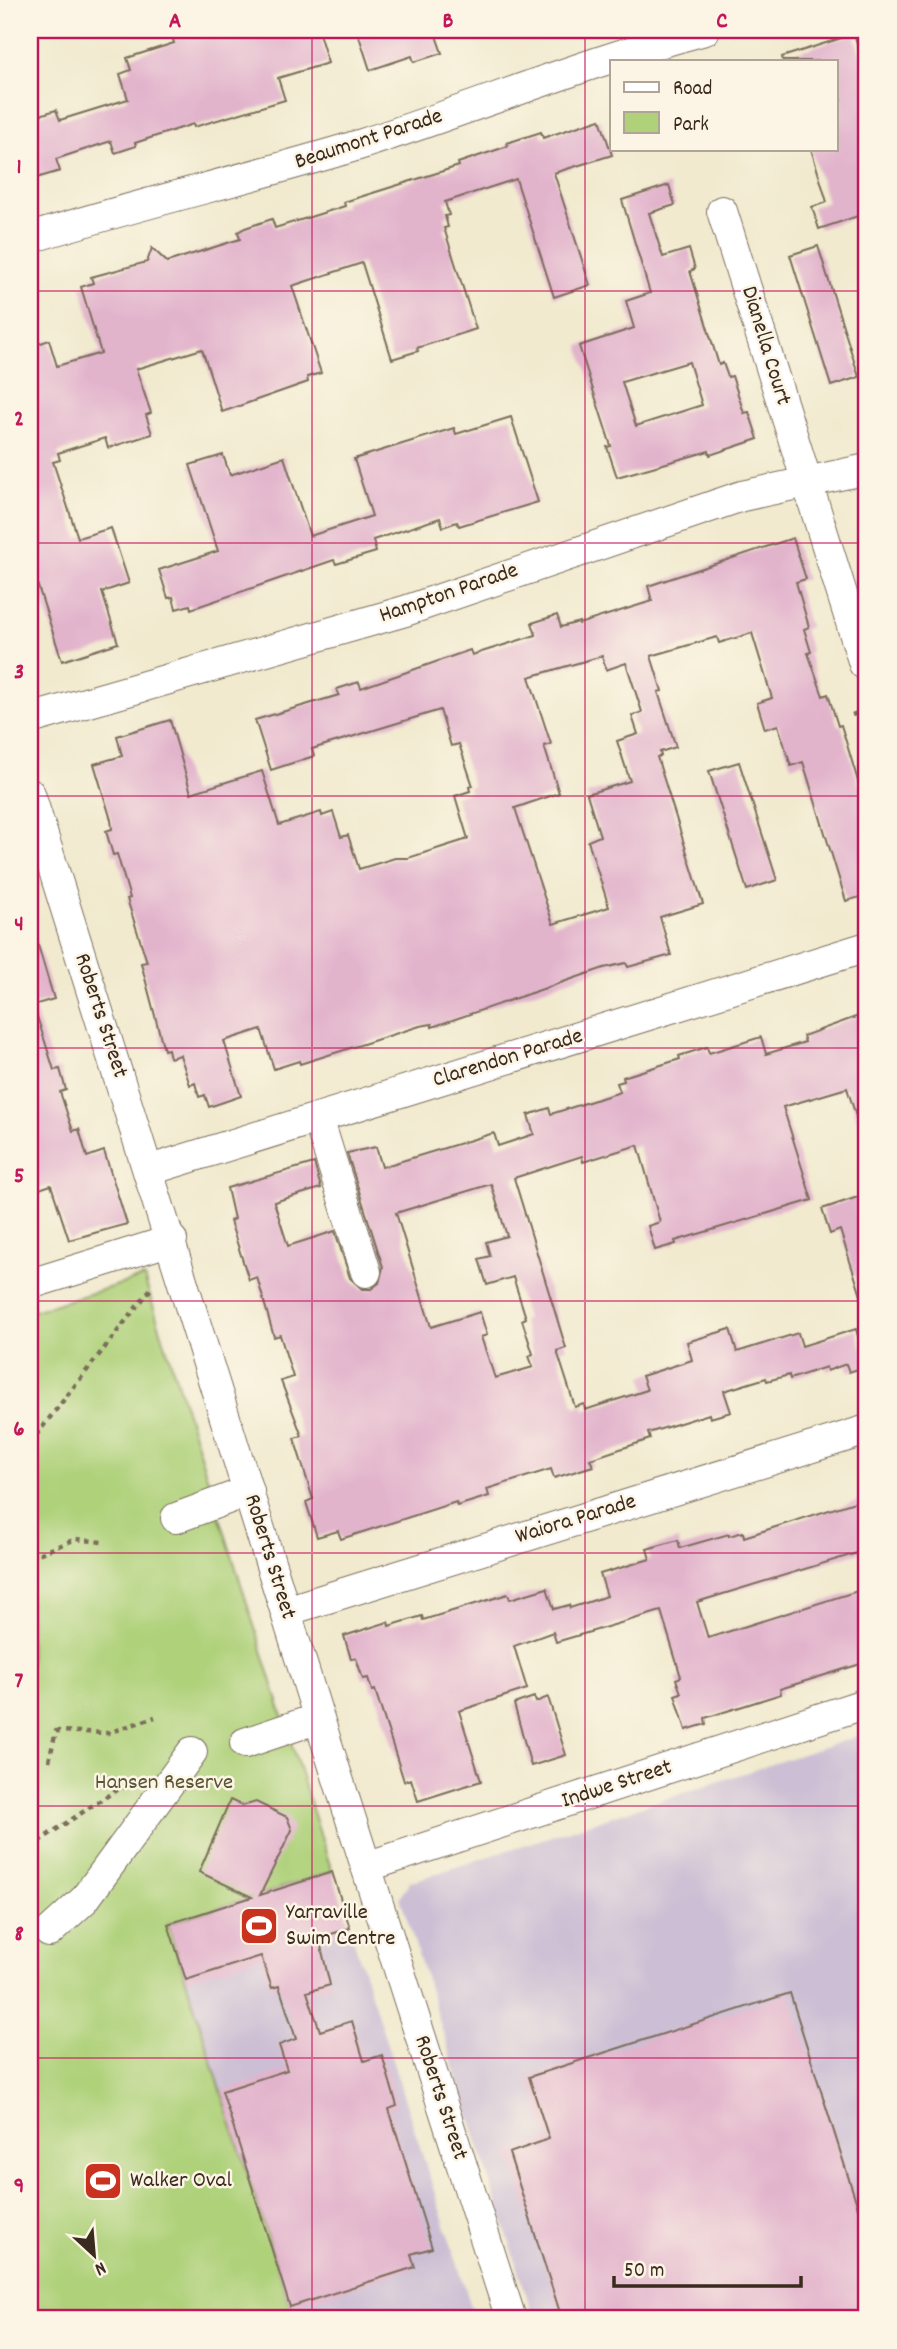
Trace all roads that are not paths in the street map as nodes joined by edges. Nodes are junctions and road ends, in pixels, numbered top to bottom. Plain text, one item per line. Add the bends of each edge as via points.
1 (705, 30) edge
2 (669, 34) edge
3 (722, 211) dead end
4 (30, 238) edge
5 (867, 469) edge
6 (807, 481) junction
7 (864, 664) dead end
8 (30, 719) edge
9 (30, 794) edge
10 (867, 947) edge
11 (318, 1118) junction
12 (150, 1170) junction
13 (172, 1240) junction
14 (366, 1272) dead end
15 (30, 1284) edge
16 (867, 1430) edge
17 (249, 1491) junction
18 (176, 1518) dead end
19 (286, 1611) junction
20 (867, 1703) edge
21 (319, 1718) junction
22 (245, 1743) dead end
23 (192, 1752) dead end
24 (366, 1867) junction
25 (49, 1932) dead end
26 (511, 2319) edge

1 - 2 street, Beaumont Parade
2 - 4 street, Beaumont Parade via 408,129
3 - 6 street, Dianella Court
5 - 6 street, Hampton Parade
6 - 7 street, Dianella Court
6 - 8 street, Hampton Parade via 708,506 405,611
9 - 12 street, Roberts Street
10 - 11 street, Clarendon Parade
11 - 12 street, Clarendon Parade
11 - 14 street
12 - 13 street, Roberts Street
13 - 15 street
13 - 17 street, Roberts Street
16 - 19 street, Waiora Parade
17 - 18 street
17 - 19 street, Roberts Street
19 - 21 street, Roberts Street
20 - 24 street, Indwe Street
21 - 22 street
21 - 24 street, Roberts Street
23 - 25 street via 84,1900
24 - 26 street, Roberts Street

